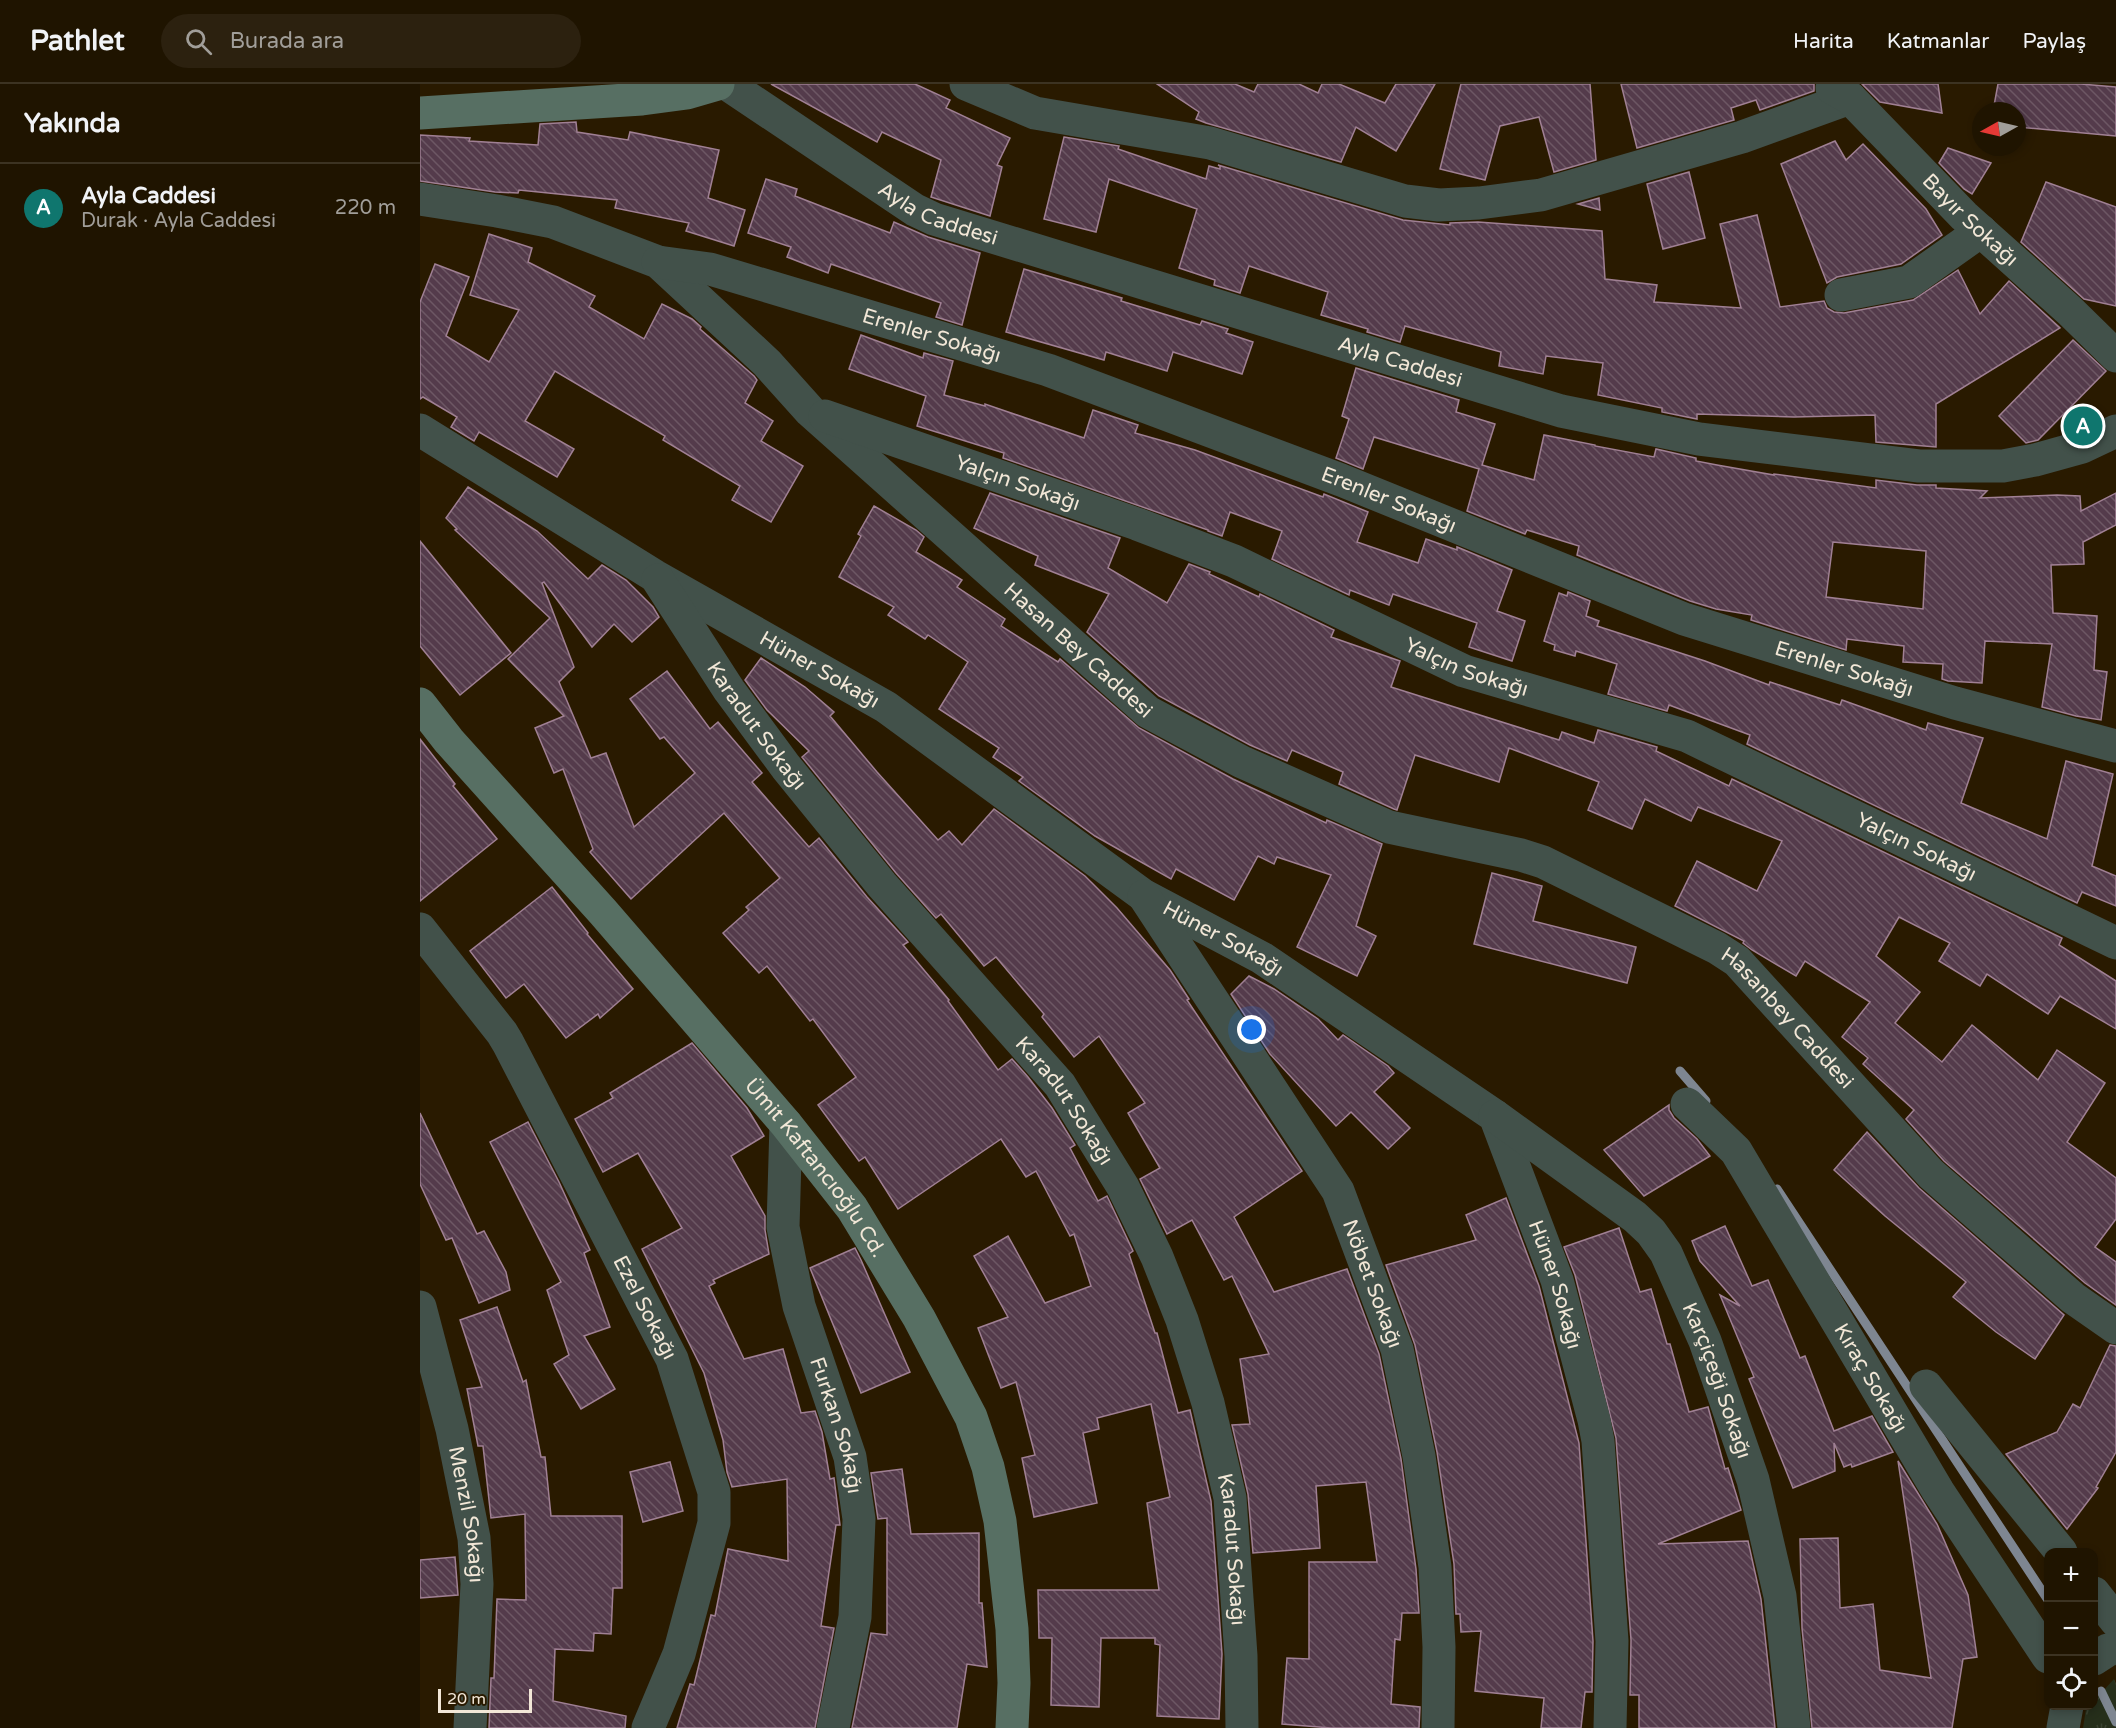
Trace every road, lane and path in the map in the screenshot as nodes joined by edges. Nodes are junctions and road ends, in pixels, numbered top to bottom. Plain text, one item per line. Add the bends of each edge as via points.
1 (718, 84) edge
2 (727, 84) edge
3 (966, 84) edge
4 (1840, 89) edge
5 (420, 113) edge
6 (420, 200) edge
7 (1981, 231) junction
8 (658, 262) junction
9 (1841, 295) dead end
10 (2116, 356) edge
11 (810, 411) junction
12 (420, 430) edge
13 (2116, 430) edge
14 (655, 576) junction
15 (420, 704) edge
16 (2116, 746) edge
17 (1389, 827) joint
18 (1143, 895) junction
19 (420, 929) edge
20 (2116, 943) edge
21 (1688, 1104) dead end
22 (1495, 1116) junction
23 (786, 1124) junction
24 (420, 1307) edge
25 (2116, 1328) edge
26 (1926, 1386) dead end
27 (2058, 1548) edge
28 (2098, 1598) edge
29 (2116, 1621) edge
30 (2116, 1648) edge
31 (2048, 1656) edge
32 (2098, 1656) edge
33 (2066, 1710) edge
34 (470, 1728) edge
35 (648, 1728) edge
36 (832, 1728) edge
37 (1012, 1728) edge
38 (1242, 1728) edge
39 (1438, 1728) edge
40 (1610, 1728) edge
41 (1794, 1728) edge
42 (2063, 1728) edge

1 - 5 street via 642,99
2 - 13 street, Ayla Caddesi via 934,219 1561,411 1699,439 1919,466 2003,466 2082,447
3 - 4 street via 1035,112 1210,143 1405,201 1439,205 1540,195 1742,137
4 - 7 street, Bayır Sokağı
6 - 8 street, Erenler Sokağı via 553,222
7 - 9 street via 1910,282
7 - 10 street, Bayır Sokağı
8 - 11 street, Erenler Sokağı via 766,363
8 - 16 street, Erenler Sokağı via 710,269 1048,369 1341,480 1684,619 1955,703
11 - 17 street, Hasan Bey Caddesi via 1148,712 1242,762
11 - 20 street, Yalçın Sokağı via 1234,561 1464,671 1687,736
12 - 14 street, Hüner Sokağı
14 - 18 street, Hüner Sokağı via 886,707
14 - 38 street, Karadut Sokağı via 729,690 786,767 882,885 1060,1085 1123,1187 1182,1320 1225,1475 1241,1656
15 - 23 street, Ümit Kaftancıoğlu Cd. via 448,741 603,912
17 - 25 street, Hasanbey Caddesi via 1543,862 1737,961 1931,1174 2073,1299
18 - 22 street, Hüner Sokağı via 1262,958
18 - 39 street, Nöbet Sokağı via 1338,1191 1397,1349 1419,1456 1435,1567
19 - 35 street, Ezel Sokağı via 508,1043 672,1359 714,1492 714,1523 682,1643
21 - 31 street, Kıraç Sokağı via 1736,1151 1938,1491
22 - 40 street, Hüner Sokağı via 1557,1280 1598,1441 1612,1641
22 - 41 street, Karçiçeği Sokağı via 1635,1217 1666,1253 1705,1341 1753,1480 1780,1596
23 - 36 street, Furkan Sokağı via 783,1227 799,1306 850,1457 859,1519 855,1617
23 - 37 street, Ümit Kaftancıoğlu Cd. via 852,1208 919,1318 971,1417 1000,1521 1012,1629
24 - 34 street, Menzil Sokağı via 452,1429 474,1538 477,1584
26 - 27 street
28 - 29 street
30 - 32 street
33 - 42 street

